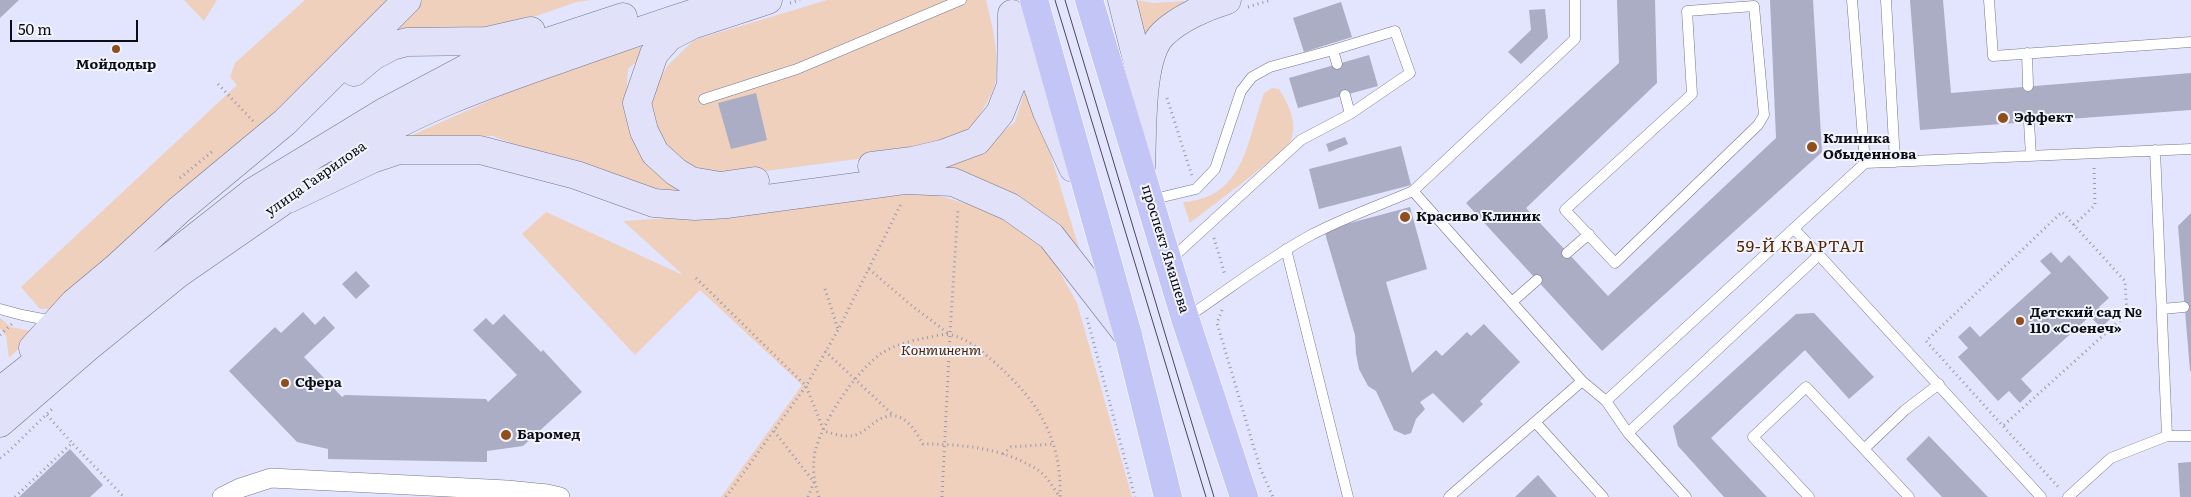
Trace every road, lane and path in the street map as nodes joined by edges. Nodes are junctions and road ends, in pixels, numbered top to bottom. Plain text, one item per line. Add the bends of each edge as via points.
1 (407, 0) edge
2 (672, 0) edge
3 (736, 0) edge
4 (768, 0) edge
5 (961, 0) edge
6 (1088, 0) edge
7 (1122, 0) edge
8 (1227, 0) edge
9 (1575, 0) edge
10 (1852, 0) edge
11 (1886, 0) edge
12 (1989, 0) edge
13 (1724, 4) edge
14 (1018, 5) edge
15 (614, 20) junction
16 (2191, 42) edge
17 (1333, 50) junction
18 (2027, 54) junction
19 (1337, 64) dead end
20 (218, 84) dead end
21 (2028, 86) dead end
22 (1144, 87) junction
23 (1345, 95) dead end
24 (704, 99) dead end
25 (1350, 114) junction
26 (253, 121) dead end
27 (285, 122) junction
28 (2029, 122) dead end
29 (2191, 149) edge
30 (2155, 150) junction
31 (2031, 156) junction
32 (1895, 162) junction
33 (1865, 163) junction
34 (1141, 171) junction
35 (2094, 184) dead end
36 (1413, 191) junction
37 (959, 198) dead end
38 (288, 199) junction
39 (904, 199) dead end
40 (1150, 200) junction
41 (2074, 225) junction
42 (1794, 229) junction
43 (1589, 234) junction
44 (1286, 250) junction
45 (1568, 253) dead end
46 (1819, 255) junction
47 (1168, 262) junction
48 (869, 269) junction
49 (696, 278) dead end
50 (1537, 280) dead end
51 (825, 290) dead end
52 (1512, 302) junction
53 (74, 303) junction
54 (2184, 307) dead end
55 (0, 309) edge
56 (2162, 309) junction
57 (1085, 312) dead end
58 (1185, 318) junction
59 (838, 330) junction
60 (950, 334) junction
61 (1128, 335) junction
62 (825, 350) junction
63 (856, 379) junction
64 (1582, 381) junction
65 (0, 384) edge
66 (1939, 384) junction
67 (806, 386) junction
68 (0, 391) edge
69 (1606, 401) junction
70 (60, 402) dead end
71 (47, 415) junction
72 (893, 415) junction
73 (1535, 422) junction
74 (0, 423) edge
75 (2004, 425) junction
76 (774, 431) junction
77 (824, 431) junction
78 (1628, 433) junction
79 (2167, 436) junction
80 (2191, 436) edge
81 (72, 443) junction
82 (946, 444) junction
83 (1053, 444) junction
84 (1864, 449) junction
85 (1003, 454) junction
86 (0, 458) edge
87 (814, 482) junction
88 (2064, 494) edge
89 (15, 497) edge
90 (124, 497) edge
91 (222, 497) edge
92 (560, 497) edge
93 (726, 497) edge
94 (808, 497) edge
95 (819, 497) edge
96 (942, 497) edge
97 (1060, 497) edge
98 (1135, 497) edge
99 (1168, 497) edge
100 (1244, 497) edge
101 (1348, 497) edge
102 (1448, 497) edge
103 (1603, 497) edge
104 (1686, 497) edge
105 (1809, 497) edge
106 (1908, 497) edge
107 (2041, 497) edge

1 - 27 main road
2 - 15 main road, улица Гаврилова
3 - 38 main road, улица Гаврилова via 474,89 346,154
4 - 14 main road via 692,25 669,37 654,54 637,103 644,131 655,153 691,181 720,186 912,161 977,141 1000,113 1011,85
5 - 24 lane via 797,69
6 - 34 main road, проспект Ямашева
7 - 22 main road
8 - 22 main road via 1210,5 1162,35 1149,60
9 - 36 lane via 1575,39
10 - 33 lane
11 - 32 lane
12 - 18 lane via 1993,56
13 - 43 lane via 1687,11 1692,94 1565,210
13 - 43 lane via 1754,6 1764,115 1615,263
14 - 61 main road via 1096,219
15 - 27 main road via 552,24 487,41 420,41 392,46 374,56 328,95
15 - 68 main road, улица Гаврилова via 465,70 386,111 296,165 253,192
16 - 18 lane
17 - 19 lane
17 - 25 lane via 1395,31 1410,73
17 - 40 lane via 1270,68 1252,77 1242,91 1215,169 1196,189
18 - 21 lane
20 - 26 path
22 - 34 main road
23 - 25 lane
25 - 47 lane via 1301,140
27 - 53 main road
28 - 31 lane
29 - 30 lane
30 - 31 lane
30 - 56 lane
31 - 32 lane
32 - 33 lane
33 - 42 lane
34 - 40 main road, проспект Ямашева
35 - 41 path via 2095,205
36 - 44 lane via 1312,234
36 - 52 lane
37 - 60 path
38 - 61 main road via 372,159 399,150 480,150 576,175 654,203 695,206 906,180 954,182 1010,207 1051,236
38 - 74 main road, улица Гаврилова via 178,273
39 - 48 path
40 - 47 main road, проспект Ямашева
41 - 75 path via 2125,281 2127,314
41 - 75 path via 2062,212 1926,341
42 - 46 lane
42 - 69 lane
43 - 45 lane
44 - 58 lane
44 - 101 lane
46 - 66 lane
46 - 78 lane
47 - 58 main road, проспект Ямашева
48 - 59 path
48 - 60 path
49 - 67 path
50 - 52 lane
51 - 59 path
52 - 64 lane
53 - 55 lane via 48,320
53 - 65 main road
54 - 56 lane
56 - 79 lane
57 - 98 path
58 - 100 main road, проспект Ямашева
59 - 62 path
60 - 63 path via 909,341 883,352
60 - 82 path
60 - 83 path via 972,343 1008,375 1039,410
61 - 99 main road
62 - 63 path
62 - 67 path
63 - 72 path
63 - 77 path
64 - 69 lane
64 - 73 lane
66 - 84 lane via 1905,410
66 - 107 lane
67 - 76 path
67 - 77 path
69 - 78 lane
70 - 71 path
71 - 81 path
71 - 86 path
72 - 77 path via 848,437
72 - 82 path via 905,420 916,431 922,444
73 - 102 lane
73 - 103 lane
75 - 88 path
76 - 87 path
76 - 93 path
77 - 87 path via 815,453
78 - 104 lane
79 - 80 lane
79 - 88 lane via 2111,458
81 - 89 path
81 - 90 path
82 - 85 path
82 - 96 path
83 - 85 path via 1011,447
83 - 97 path via 1058,459
84 - 105 lane via 1806,387 1753,437
84 - 106 lane
85 - 97 path via 1040,471
87 - 94 path
87 - 95 path
91 - 92 street via 271,478 507,490

